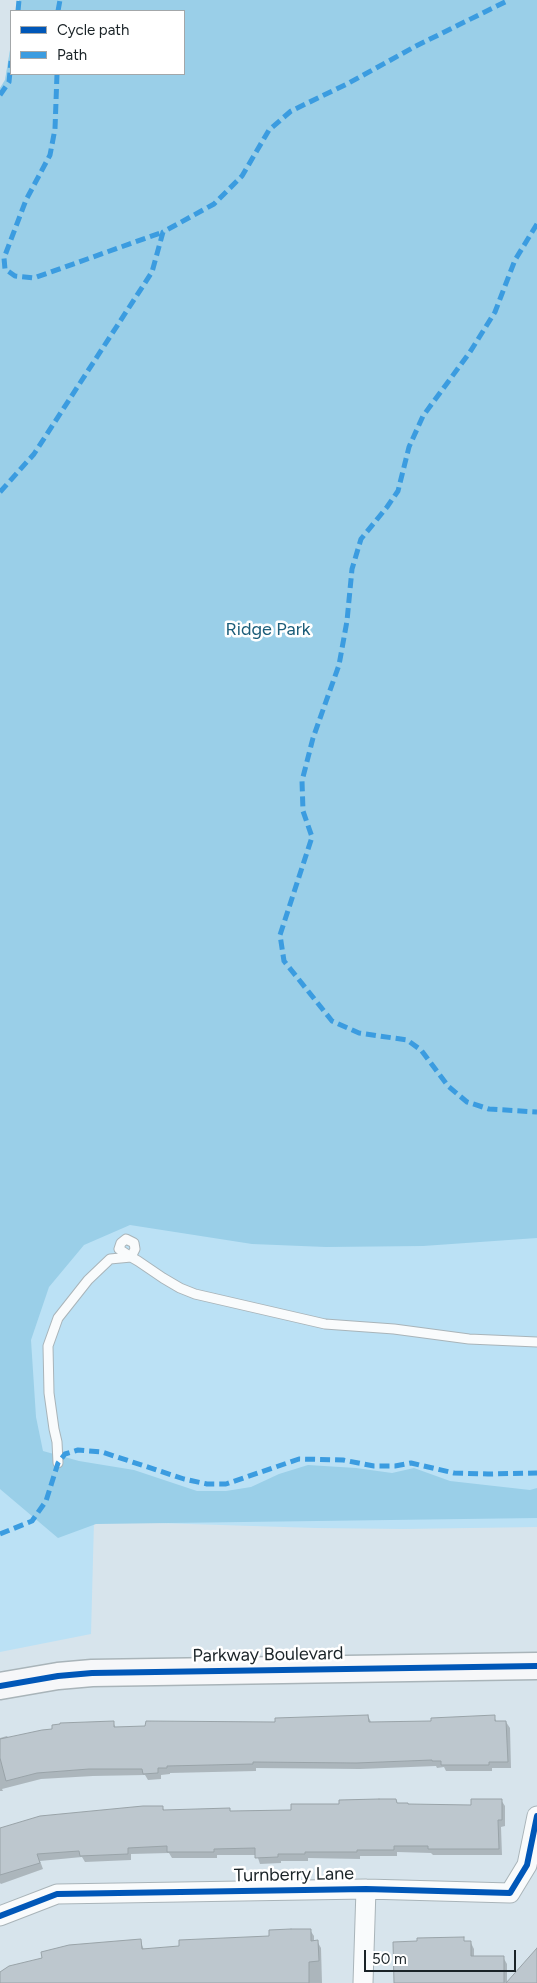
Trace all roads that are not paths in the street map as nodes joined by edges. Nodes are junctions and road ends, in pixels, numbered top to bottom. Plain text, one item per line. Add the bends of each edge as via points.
1 (131, 1257) junction
2 (110, 1259) junction
3 (537, 1342) edge
4 (58, 1463) dead end
5 (537, 1666) edge
6 (0, 1686) edge
7 (537, 1816) edge
8 (366, 1888) junction
9 (0, 1916) edge
10 (363, 1983) edge

1 - 2 lane
1 - 2 lane via 120,1249
1 - 3 lane via 195,1294 325,1324 469,1339
2 - 4 lane via 88,1280 58,1318 48,1346 49,1393
5 - 6 street, Parkway Boulevard via 92,1673
7 - 8 street, Turnberry Lane via 527,1865 510,1893
8 - 9 street, Turnberry Lane via 57,1894
8 - 10 street

